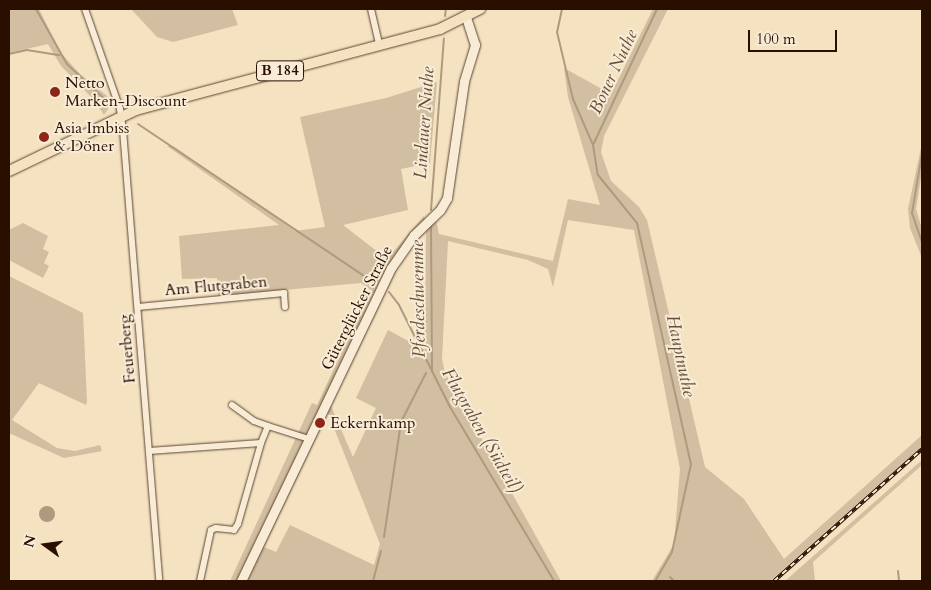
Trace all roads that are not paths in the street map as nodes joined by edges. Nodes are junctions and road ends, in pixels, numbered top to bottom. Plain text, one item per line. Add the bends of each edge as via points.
1 (85, 9) edge
2 (371, 9) edge
3 (480, 9) edge
4 (466, 17) junction
5 (379, 45) junction
6 (121, 116) junction
7 (9, 171) edge
8 (285, 306) dead end
9 (138, 307) junction
10 (232, 405) dead end
11 (268, 426) junction
12 (309, 439) junction
13 (261, 443) junction
14 (149, 451) junction
15 (159, 581) edge
16 (200, 581) edge
17 (241, 581) edge

1 - 6 street, Feuerberg
2 - 5 street
3 - 4 main road, B 184
4 - 5 main road, B 184 via 445,27
4 - 12 street, Güterglücker Straße via 475,45 464,81 447,198 391,268
5 - 6 main road, B 184
6 - 7 main road, B 184
6 - 9 street, Feuerberg
8 - 9 street, Am Flutgraben via 284,293
9 - 14 street, Feuerberg
10 - 11 street via 254,421
11 - 12 street
11 - 13 street
12 - 17 street, Güterglücker Straße
13 - 14 street
13 - 16 street via 238,524 234,530 211,530
14 - 15 street, Feuerberg

